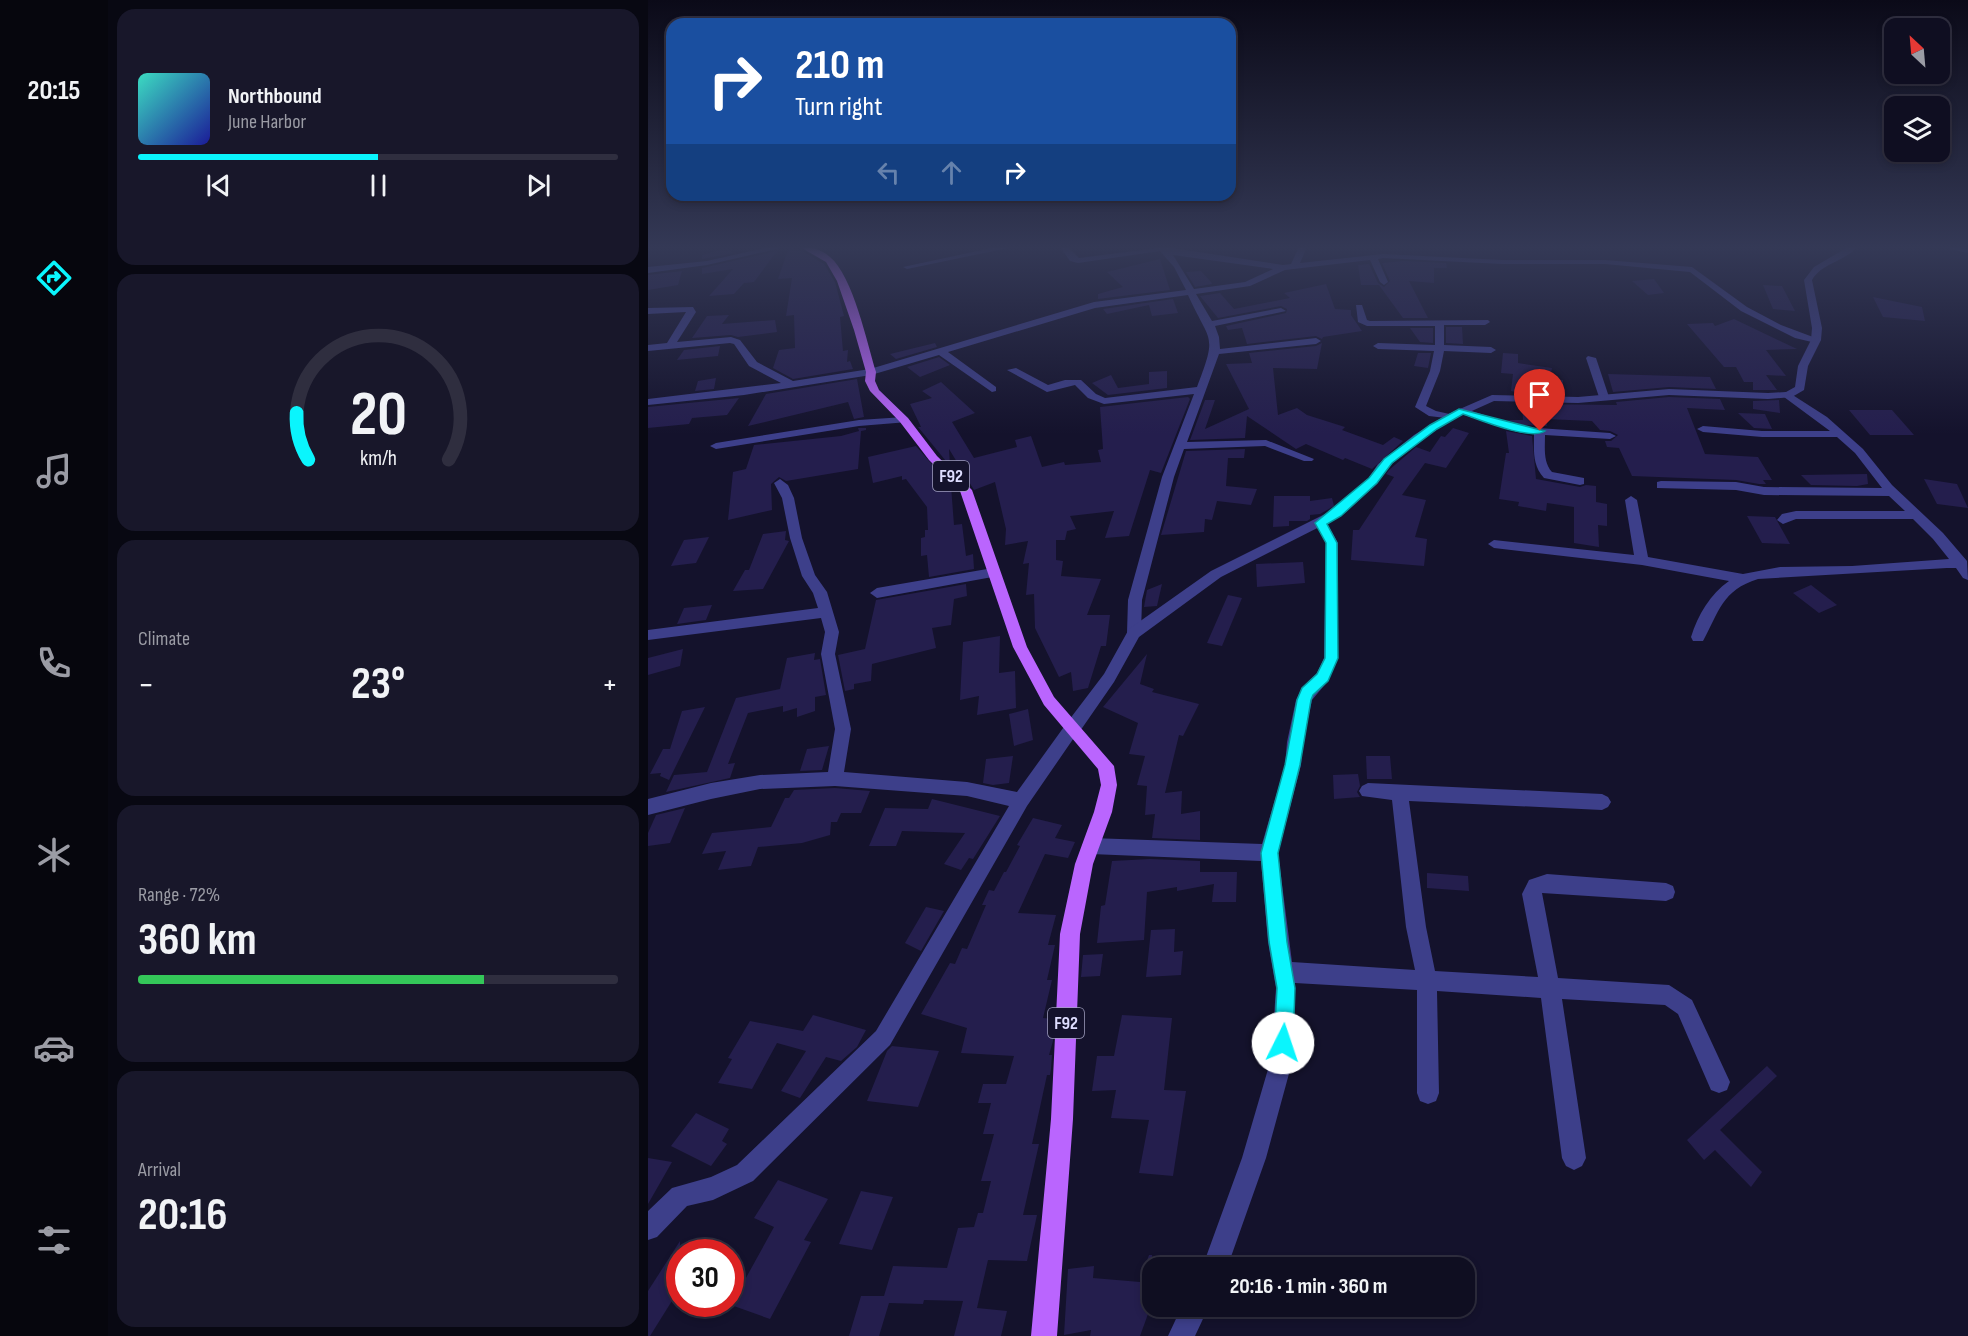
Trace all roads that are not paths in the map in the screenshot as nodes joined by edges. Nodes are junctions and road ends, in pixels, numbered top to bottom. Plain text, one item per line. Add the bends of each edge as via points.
1 (683, 309) edge
2 (690, 309) edge
3 (852, 309) edge
4 (1079, 309) edge
5 (1198, 309) edge
6 (1359, 309) edge
7 (1745, 309) edge
8 (1814, 309) edge
9 (648, 311) edge
10 (1281, 311) dead end
11 (1439, 322) junction
12 (1485, 322) dead end
13 (1210, 324) junction
14 (1816, 340) junction
15 (1316, 341) dead end
16 (670, 346) junction
17 (1378, 346) dead end
18 (1440, 347) junction
19 (648, 348) edge
20 (1491, 350) dead end
21 (940, 351) junction
22 (1215, 352) junction
23 (1591, 358) dead end
24 (1012, 370) dead end
25 (870, 372) junction
26 (791, 384) junction
27 (992, 389) dead end
28 (1200, 390) junction
29 (1788, 395) junction
30 (1604, 397) junction
31 (648, 402) edge
32 (1462, 411) junction
33 (1450, 417) junction
34 (904, 420) junction
35 (1702, 429) dead end
36 (1540, 431) junction
37 (1840, 434) junction
38 (1610, 436) dead end
39 (716, 446) dead end
40 (1179, 446) junction
41 (1308, 459) dead end
42 (1580, 481) dead end
43 (780, 483) dead end
44 (1661, 485) dead end
45 (1892, 492) junction
46 (1631, 500) dead end
47 (1914, 514) junction
48 (1783, 520) dead end
49 (1321, 523) junction
50 (1494, 544) dead end
51 (1642, 560) junction
52 (1965, 570) edge
53 (993, 573) junction
54 (1743, 579) junction
55 (877, 594) dead end
56 (826, 612) junction
57 (1134, 633) junction
58 (648, 635) edge
59 (1698, 637) dead end
60 (1072, 729) junction
61 (835, 779) junction
62 (1368, 791) dead end
63 (1400, 793) junction
64 (1021, 801) junction
65 (1602, 802) dead end
66 (648, 807) edge
67 (1091, 846) junction
68 (1269, 853) junction
69 (1666, 892) dead end
70 (1283, 972) junction
71 (1427, 981) junction
72 (1551, 988) junction
73 (1719, 1082) dead end
74 (1428, 1092) dead end
75 (1575, 1158) dead end
76 (648, 1227) edge
77 (1218, 1257) edge
78 (1190, 1317) edge
79 (1044, 1336) edge
80 (1181, 1336) edge

1 - 9 street
2 - 16 street
3 - 25 main road, F92
4 - 21 street
5 - 13 street
6 - 11 street via 1364,322 1370,324
7 - 14 street via 1798,336
8 - 14 street
10 - 13 street
11 - 12 street
11 - 18 street
13 - 22 street
14 - 29 street via 1803,366 1800,388
15 - 22 street
16 - 19 street
16 - 26 street via 738,342 753,364
17 - 18 street
18 - 20 street
18 - 33 street via 1436,370 1420,407
21 - 25 street
21 - 27 street
22 - 28 street
23 - 30 street
24 - 28 street via 1047,389 1077,382 1104,401
25 - 26 street
25 - 34 main road, F92 via 875,391
26 - 31 street
28 - 40 street
29 - 30 street via 1669,392
29 - 37 street
30 - 32 street via 1492,398
32 - 33 street
32 - 36 street via 1504,425
33 - 49 street via 1388,461 1373,481
34 - 39 street via 860,423
34 - 53 main road, F92 via 933,458 966,490
35 - 37 street
36 - 38 street
36 - 42 street via 1544,472
37 - 45 street
40 - 41 street via 1266,442
40 - 57 street via 1135,600
43 - 56 street via 809,576 820,592
44 - 45 street
45 - 47 street
46 - 51 street
47 - 48 street via 1796,515
47 - 52 street
49 - 57 street via 1216,574
49 - 68 street via 1332,543 1331,658 1323,677 1304,700 1293,765
50 - 51 street
51 - 54 street
52 - 54 street via 1943,563 1835,572 1765,572
53 - 55 street
53 - 60 main road, F92 via 1030,667
54 - 59 street via 1717,600
56 - 58 street
56 - 61 street via 832,632 828,654 843,729
57 - 60 street via 1109,678
60 - 64 street
60 - 67 main road, F92 via 1106,766 1109,785
61 - 64 street via 967,789
61 - 66 street via 760,782
62 - 63 street
63 - 65 street
63 - 71 street via 1416,927
64 - 76 street via 884,1038 745,1173 713,1188 680,1196
67 - 68 street
67 - 79 main road, F92 via 1070,934 1062,1119
68 - 70 street
69 - 72 street via 1536,886 1531,894
70 - 71 street
70 - 77 street via 1286,988 1282,1059 1254,1158
71 - 72 street
71 - 74 street
72 - 73 street via 1669,995 1685,1007
72 - 75 street
78 - 80 street

